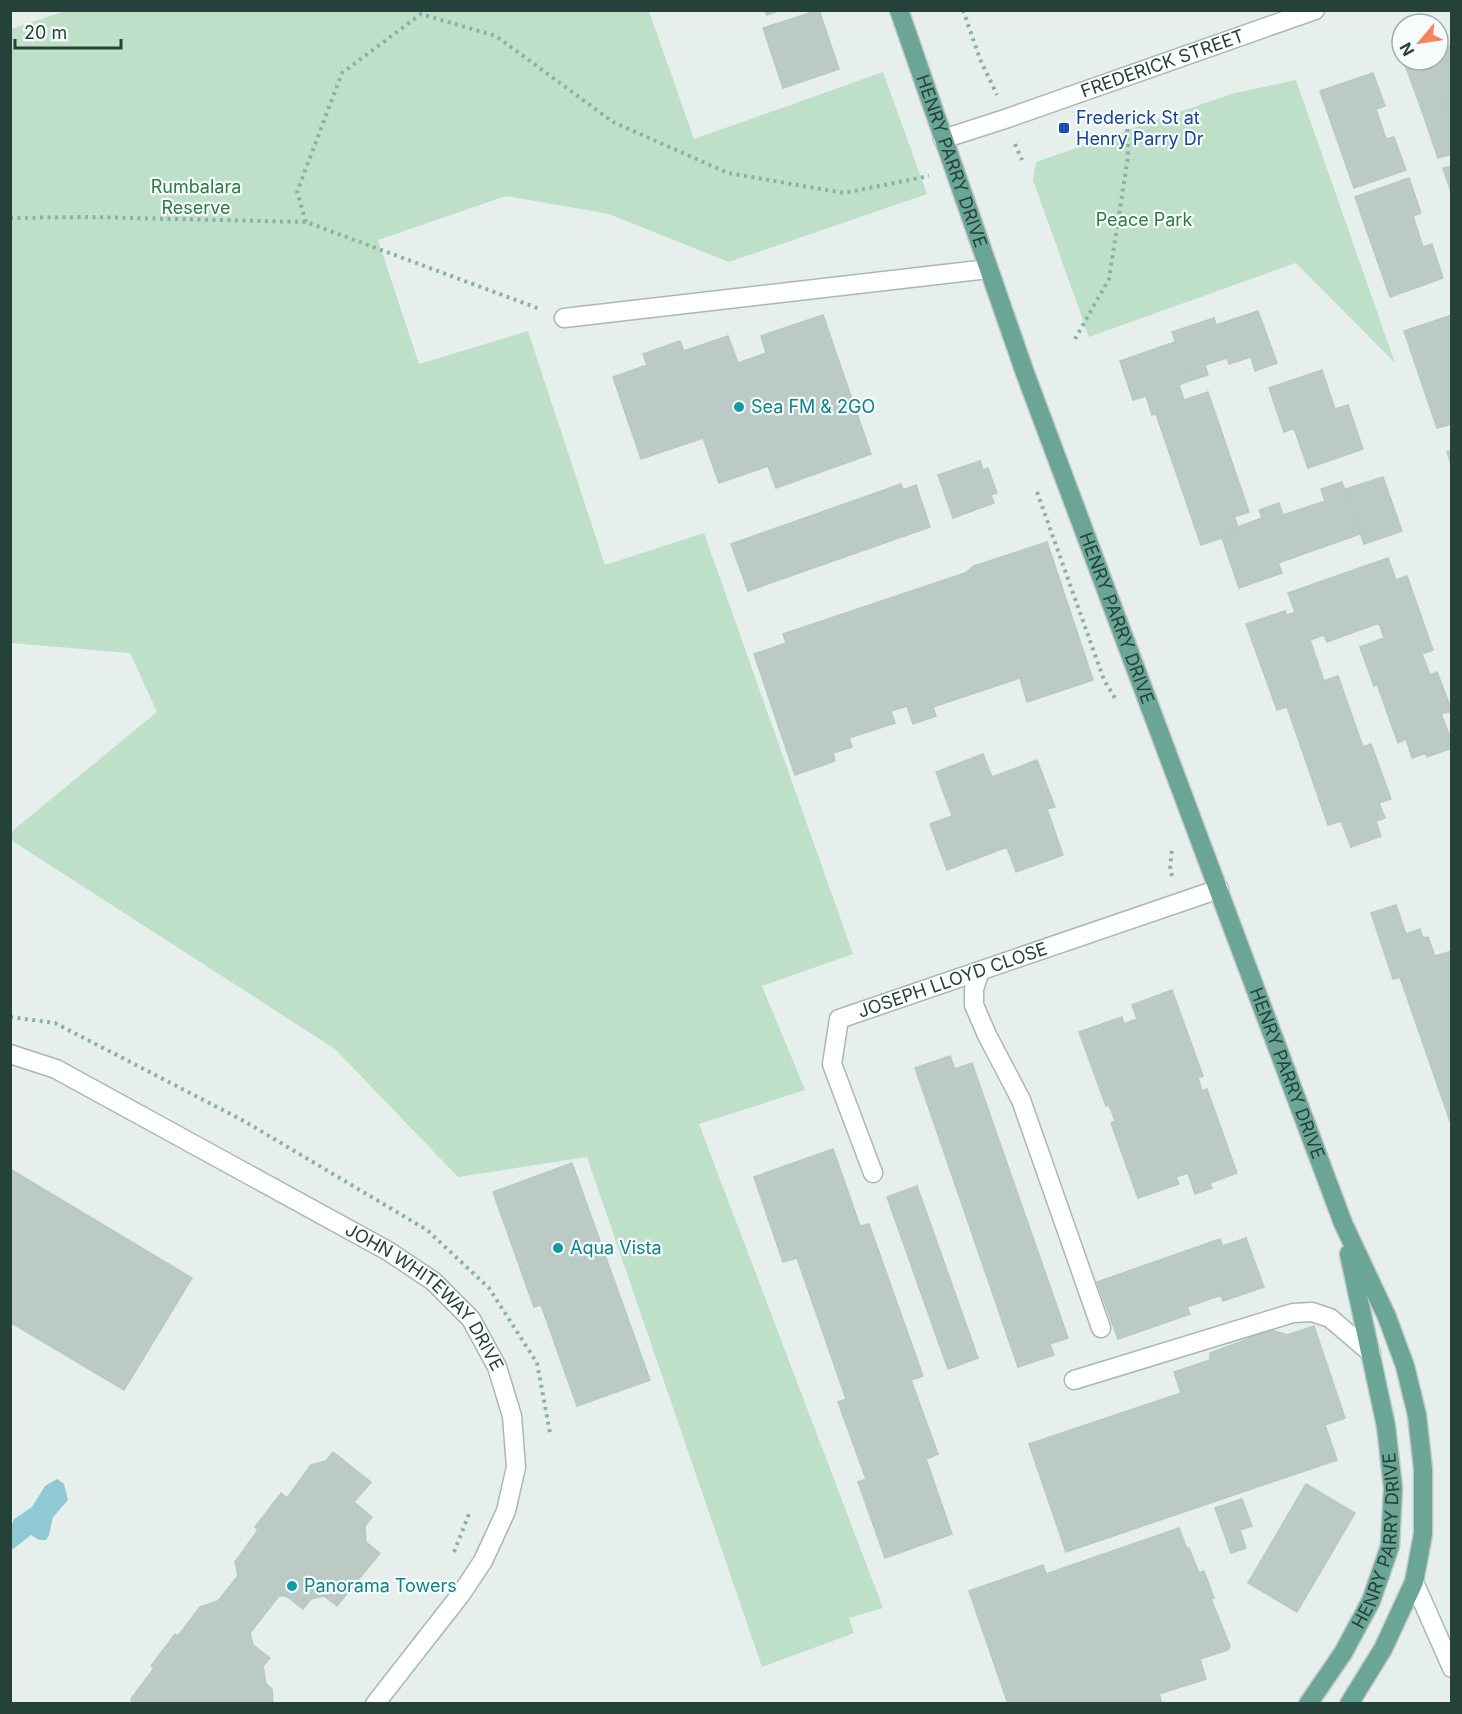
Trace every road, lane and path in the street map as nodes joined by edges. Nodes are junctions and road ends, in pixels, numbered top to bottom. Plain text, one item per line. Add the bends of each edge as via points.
1 (899, 10) edge
2 (963, 10) edge
3 (1315, 10) edge
4 (1127, 115) dead end
5 (1005, 119) junction
6 (943, 139) junction
7 (1022, 160) dead end
8 (952, 167) junction
9 (10, 218) edge
10 (306, 222) junction
11 (988, 269) junction
12 (564, 318) joint
13 (1075, 339) dead end
14 (1219, 889) junction
15 (980, 970) junction
16 (10, 1017) edge
17 (10, 1054) edge
18 (244, 1122) dead end
19 (873, 1173) dead end
20 (1343, 1223) junction
21 (1101, 1328) dead end
22 (1371, 1353) junction
23 (1074, 1380) dead end
24 (1414, 1582) junction
25 (1452, 1668) edge
26 (375, 1704) edge
27 (1308, 1704) edge
28 (1350, 1704) edge

1 - 6 main road, HENRY PARRY DRIVE
2 - 5 path
3 - 5 street, FREDERICK STREET
4 - 13 path via 1128,157 1109,279
5 - 6 street, FREDERICK STREET
5 - 7 path
6 - 8 main road, HENRY PARRY DRIVE
8 - 10 path via 929,177 844,193 728,173 613,122 496,36 421,14 342,73 297,192
8 - 11 main road, HENRY PARRY DRIVE
9 - 10 path
10 - 12 path
11 - 12 street
11 - 14 main road, HENRY PARRY DRIVE
14 - 15 street, JOSEPH LLOYD CLOSE
14 - 20 main road, HENRY PARRY DRIVE
15 - 19 street, JOSEPH LLOYD CLOSE via 839,1018 832,1064
15 - 21 street via 974,1005 1021,1100
16 - 18 path via 55,1023
17 - 26 street, JOHN WHITEWAY DRIVE via 56,1069 388,1251 434,1281 471,1319 497,1367 512,1416 516,1467 506,1511 483,1561 461,1594
20 - 22 main road, HENRY PARRY DRIVE
20 - 24 main road, HENRY PARRY DRIVE via 1387,1317 1417,1415 1423,1469 1423,1534
22 - 23 street via 1330,1318 1312,1312 1293,1313
22 - 27 main road, HENRY PARRY DRIVE via 1386,1426 1393,1488 1390,1546 1371,1601 1343,1653
24 - 25 street
24 - 28 main road, HENRY PARRY DRIVE via 1383,1649

